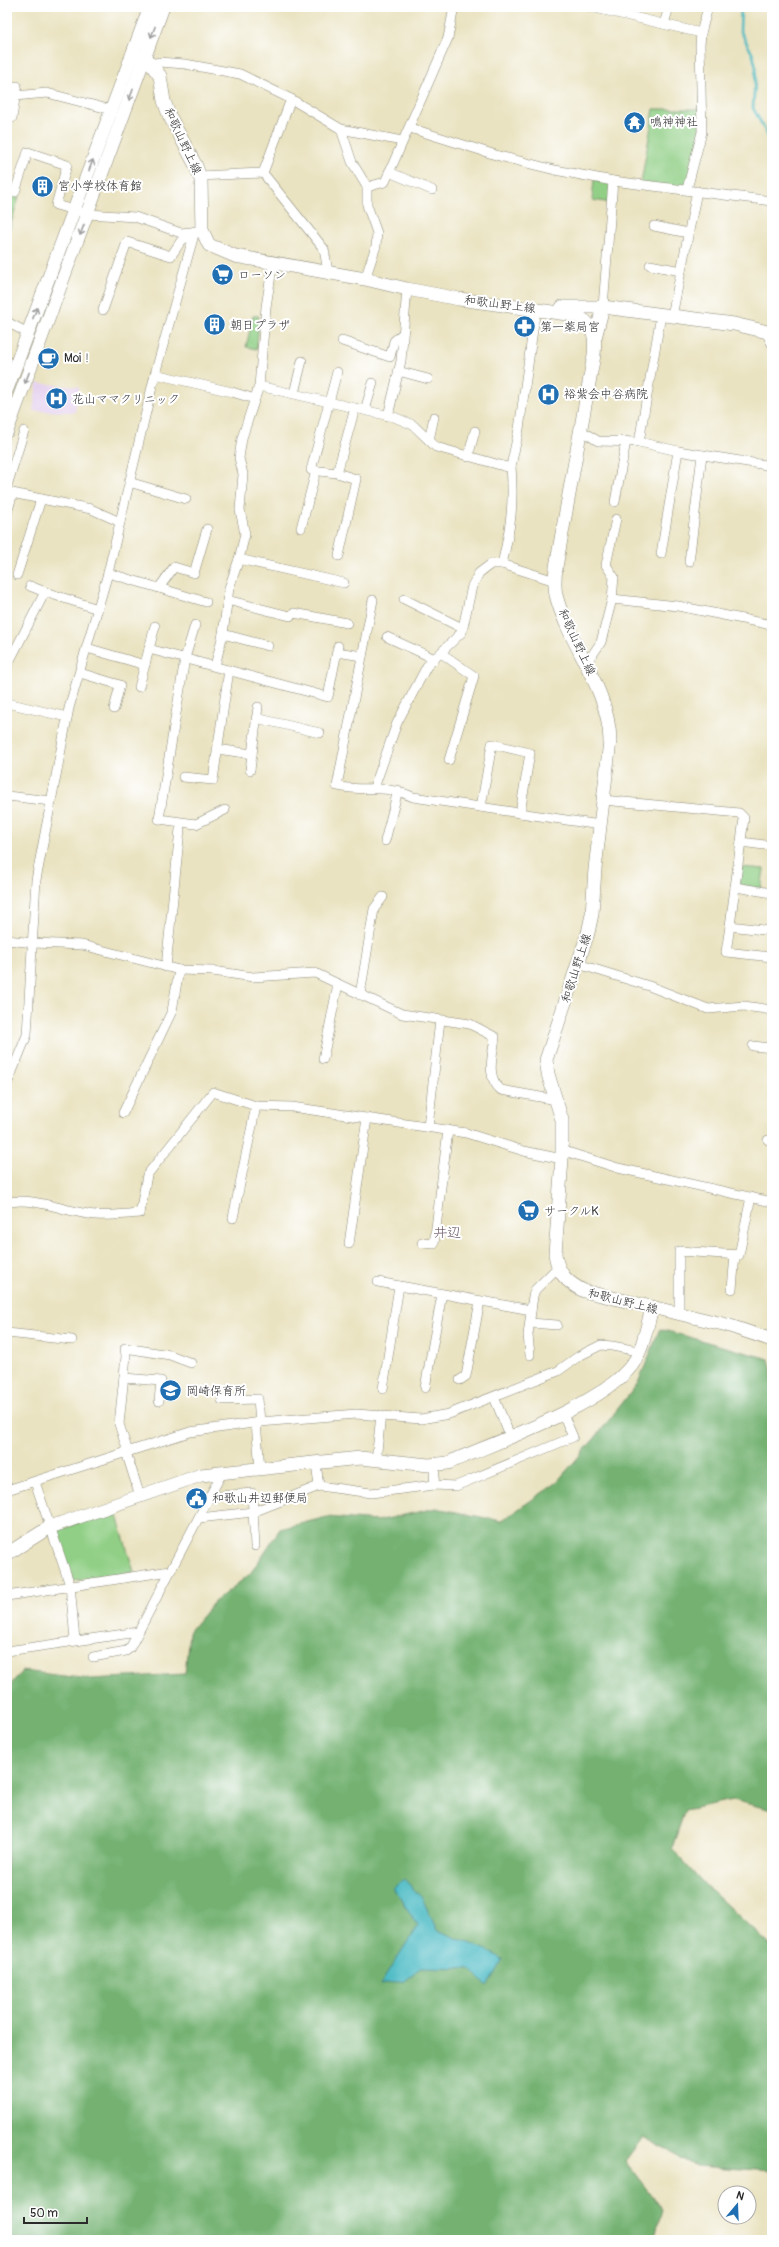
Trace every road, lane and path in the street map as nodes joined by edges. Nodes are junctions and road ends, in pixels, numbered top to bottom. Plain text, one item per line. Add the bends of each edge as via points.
1 (150, 7) edge
2 (163, 7) edge
3 (454, 7) edge
4 (591, 7) edge
5 (669, 7) edge
6 (708, 7) edge
7 (664, 24) junction
8 (700, 33) junction
9 (143, 58) junction
10 (17, 86) dead end
11 (15, 96) junction
12 (291, 99) junction
13 (112, 110) junction
14 (12, 118) dead end
15 (410, 128) junction
16 (341, 129) junction
17 (402, 141) junction
18 (389, 172) junction
19 (263, 173) junction
20 (199, 176) junction
21 (613, 181) junction
22 (367, 187) junction
23 (687, 189) junction
24 (432, 190) dead end
25 (7, 191) edge
26 (697, 191) junction
27 (772, 201) edge
28 (74, 210) junction
29 (88, 214) junction
30 (654, 226) dead end
31 (198, 231) junction
32 (688, 233) junction
33 (273, 262) junction
34 (650, 265) dead end
35 (681, 271) junction
36 (328, 272) junction
37 (365, 279) junction
38 (407, 289) junction
39 (602, 307) junction
40 (536, 308) junction
41 (104, 310) dead end
42 (666, 316) junction
43 (7, 322) edge
44 (28, 333) junction
45 (403, 333) junction
46 (770, 336) edge
47 (595, 339) junction
48 (342, 341) dead end
49 (302, 361) dead end
50 (398, 371) junction
51 (337, 372) dead end
52 (155, 374) junction
53 (428, 379) dead end
54 (373, 383) dead end
55 (259, 386) junction
56 (7, 389) edge
57 (294, 393) junction
58 (255, 399) junction
59 (329, 402) junction
60 (354, 408) junction
61 (365, 410) junction
62 (388, 416) junction
63 (434, 417) dead end
64 (580, 430) junction
65 (7, 431) edge
66 (24, 431) dead end
67 (475, 431) dead end
68 (429, 440) junction
69 (626, 441) junction
70 (639, 442) junction
71 (678, 451) junction
72 (702, 456) junction
73 (468, 457) junction
74 (511, 466) junction
75 (772, 466) edge
76 (316, 471) junction
77 (336, 473) junction
78 (129, 482) junction
79 (7, 486) edge
80 (10, 492) edge
81 (186, 498) dead end
82 (41, 499) junction
83 (615, 502) dead end
84 (7, 513) edge
85 (616, 519) dead end
86 (120, 522) junction
87 (301, 528) dead end
88 (207, 529) dead end
89 (661, 554) dead end
90 (339, 556) dead end
91 (239, 559) junction
92 (689, 562) dead end
93 (502, 564) junction
94 (108, 573) junction
95 (17, 575) dead end
96 (555, 581) junction
97 (344, 583) dead end
98 (30, 586) dead end
99 (159, 588) junction
100 (45, 592) junction
101 (612, 599) junction
102 (228, 600) junction
103 (372, 600) dead end
104 (404, 600) dead end
105 (206, 602) dead end
106 (98, 609) junction
107 (347, 623) dead end
108 (195, 624) dead end
109 (772, 625) edge
110 (155, 626) dead end
111 (462, 628) junction
112 (223, 634) junction
113 (387, 637) dead end
114 (268, 646) dead end
115 (87, 648) junction
116 (149, 648) junction
117 (362, 656) junction
118 (438, 656) junction
119 (185, 658) junction
120 (8, 663) edge
121 (587, 663) junction
122 (145, 665) junction
123 (215, 666) junction
124 (229, 670) junction
125 (80, 673) junction
126 (139, 687) dead end
127 (7, 703) edge
128 (258, 707) dead end
129 (114, 709) dead end
130 (67, 717) junction
131 (256, 718) junction
132 (320, 733) dead end
133 (217, 749) junction
134 (252, 754) junction
135 (450, 760) dead end
136 (250, 770) dead end
137 (183, 777) dead end
138 (374, 788) junction
139 (398, 790) junction
140 (7, 796) edge
141 (603, 800) junction
142 (51, 801) junction
143 (481, 807) junction
144 (225, 810) dead end
145 (520, 813) junction
146 (600, 825) junction
147 (180, 829) dead end
148 (385, 841) dead end
149 (741, 842) junction
150 (772, 846) edge
151 (735, 887) junction
152 (772, 893) edge
153 (383, 897) dead end
154 (730, 926) junction
155 (772, 931) edge
156 (7, 940) edge
157 (34, 943) junction
158 (772, 957) edge
159 (578, 964) junction
160 (166, 967) junction
161 (180, 970) junction
162 (338, 984) junction
163 (360, 994) junction
164 (772, 1010) edge
165 (440, 1020) junction
166 (753, 1046) dead end
167 (772, 1048) edge
168 (323, 1059) dead end
169 (9, 1072) edge
170 (7, 1084) edge
171 (557, 1100) junction
172 (256, 1106) junction
173 (123, 1113) dead end
174 (366, 1118) junction
175 (428, 1127) junction
176 (448, 1130) junction
177 (562, 1154) junction
178 (751, 1197) junction
179 (772, 1202) edge
180 (7, 1203) edge
181 (233, 1218) dead end
182 (422, 1243) dead end
183 (349, 1244) dead end
184 (735, 1254) junction
185 (557, 1268) junction
186 (378, 1282) dead end
187 (399, 1286) junction
188 (732, 1289) dead end
189 (442, 1294) junction
190 (480, 1300) junction
191 (652, 1308) junction
192 (531, 1310) junction
193 (679, 1314) junction
194 (530, 1323) junction
195 (557, 1325) dead end
196 (7, 1333) edge
197 (72, 1340) dead end
198 (772, 1340) edge
199 (638, 1351) junction
200 (530, 1355) dead end
201 (191, 1363) dead end
202 (124, 1378) junction
203 (460, 1380) dead end
204 (425, 1388) dead end
205 (383, 1389) dead end
206 (494, 1397) junction
207 (222, 1400) dead end
208 (159, 1401) dead end
209 (563, 1414) junction
210 (381, 1415) junction
211 (258, 1422) junction
212 (510, 1436) junction
213 (127, 1452) junction
214 (376, 1460) junction
215 (316, 1463) junction
216 (435, 1464) junction
217 (260, 1468) junction
218 (222, 1473) junction
219 (35, 1482) junction
220 (434, 1485) junction
221 (318, 1486) junction
222 (7, 1490) edge
223 (140, 1496) junction
224 (210, 1496) junction
225 (253, 1512) junction
226 (199, 1518) junction
227 (50, 1527) junction
228 (255, 1546) dead end
229 (7, 1554) edge
230 (170, 1571) junction
231 (70, 1585) junction
232 (7, 1596) edge
233 (138, 1632) junction
234 (75, 1640) junction
235 (7, 1651) edge
236 (92, 1657) dead end

1 - 9 main road
2 -> 9 main road
3 - 15 street via 448,38
4 - 7 street
5 - 7 street
6 - 8 street
7 - 8 street
8 - 23 street via 702,132
9 - 12 street via 240,74
9 - 13 main road
9 - 20 main road, 和歌山野上線 via 160,76 169,115
9 -> 29 main road
10 - 11 street
11 - 13 street via 47,94
11 - 14 street
12 - 16 street
12 - 19 street
28 -> 13 main road
15 - 17 street
15 - 21 street via 499,156
16 - 17 street
16 - 22 street via 352,162
17 - 18 street
18 - 22 street via 385,182
18 - 24 street
19 - 20 street
19 - 36 street via 324,249
20 - 31 main road, 和歌山野上線
21 - 23 street
21 - 39 street
22 - 37 street via 367,205 377,233 376,246
23 - 26 street
25 - 28 street via 15,192 28,152 66,165 56,206
26 - 27 street
26 - 32 street
28 - 29 street
44 -> 28 main road
29 - 31 street via 135,217 181,233
29 -> 65 main road
30 - 32 street
31 - 33 main road, 和歌山野上線 via 209,245 218,250 235,256
31 - 41 street via 181,241 171,256 127,242
31 - 52 street
32 - 35 street
33 - 36 main road, 和歌山野上線
33 - 55 street
34 - 35 street
35 - 42 street
36 - 37 main road, 和歌山野上線
37 - 38 main road, 和歌山野上線
38 - 40 main road, 和歌山野上線 via 459,299
38 - 45 street
39 - 40 main road
39 - 42 main road
39 - 47 main road
40 - 47 main road, 和歌山野上線 via 584,318 593,330
40 - 74 street via 519,429
42 - 46 main road via 734,324
42 - 70 street
43 - 44 street
44 - 56 main road
45 - 48 street via 394,341 390,357
45 - 50 street
47 - 64 main road, 和歌山野上線
49 - 57 street
50 - 53 street
50 - 62 street
51 - 59 street
52 - 58 street
52 - 78 street
54 - 61 street
55 - 57 street
55 - 58 street
57 - 59 street
58 - 91 street via 242,438 239,458 243,474 240,510 245,534
59 - 60 street
59 - 76 street via 311,470
60 - 61 street
60 - 77 street
61 - 62 street
62 - 68 street via 413,424
63 - 68 street
64 - 69 street via 598,441
64 - 96 main road, 和歌山野上線
66 - 79 street
67 - 73 street
68 - 73 street via 436,447
69 - 70 street
69 - 83 street
70 - 71 street
71 - 72 street
71 - 89 street
72 - 75 street
72 - 92 street
73 - 74 street
74 - 93 street via 514,496 511,525
76 - 77 street
76 - 87 street
77 - 90 street via 356,479
78 - 81 street
78 - 86 street
80 - 82 street
80 - 84 street
82 - 86 street via 91,509
82 - 95 street
85 - 101 street via 606,565 614,577
86 - 94 street
88 - 99 street via 194,573 174,567
91 - 97 street
91 - 102 street via 233,572
93 - 96 street
93 - 111 street via 491,564 479,573 472,586
94 - 99 street
94 - 106 street
96 - 121 main road, 和歌山野上線 via 556,594 565,621
98 - 100 street
99 - 105 street
100 - 106 street
100 - 120 street
101 - 109 street via 678,606
101 - 121 street via 601,642
102 - 107 street via 290,616 294,613
102 - 112 street
103 - 117 street
104 - 111 street
106 - 115 street
108 - 119 street
110 - 116 street
111 - 118 street via 462,632
112 - 114 street
112 - 123 street
113 - 118 street
115 - 122 street
115 - 125 street
116 - 119 street
116 - 122 street
117 - 124 street via 338,649 328,697
117 - 138 street via 337,786 352,790
118 - 135 street via 474,676
118 - 138 street via 427,666 396,723
119 - 123 street
119 - 144 street via 159,819 196,824
121 - 141 main road, 和歌山野上線 via 598,688 610,728
122 - 126 street
123 - 124 street
124 - 133 street
125 - 129 street via 120,685
125 - 130 street
127 - 130 street
128 - 131 street
130 - 142 street
131 - 132 street
131 - 134 street
133 - 134 street
133 - 137 street via 213,780
134 - 136 street
138 - 139 street
139 - 143 street via 413,797
139 - 148 street
140 - 142 street
141 - 146 main road, 和歌山野上線
141 - 149 street via 739,813 744,818
142 - 157 street via 36,880
143 - 145 street
143 - 145 street via 492,744 530,753
145 - 146 street
146 - 159 main road, 和歌山野上線 via 592,914
147 - 160 street
149 - 150 street
149 - 151 street
151 - 152 street
151 - 154 street
153 - 163 street via 374,909
154 - 155 street
154 - 158 street via 726,952
156 - 157 street
157 - 160 street via 82,945
157 - 169 street via 27,1035 22,1050
159 - 164 street via 649,986 708,1009 744,1006
159 - 171 main road, 和歌山野上線 via 546,1060
160 - 161 street
161 - 162 street via 213,971 254,977 315,974
161 - 173 street via 172,1011
162 - 163 street
162 - 168 street
163 - 165 street via 402,1014
165 - 171 street via 470,1024 495,1037 491,1076 494,1084 501,1090
165 - 175 street
166 - 167 street
169 - 170 street
171 - 177 main road, 和歌山野上線 via 562,1120
172 - 174 street via 292,1107
172 - 180 street via 213,1092 147,1175 140,1213 96,1215 26,1200
172 - 181 street
174 - 175 street
174 - 183 street
175 - 176 street
176 - 177 street via 524,1151
176 - 182 street via 434,1244
177 - 178 street
177 - 185 main road, 和歌山野上線 via 555,1254
178 - 179 street
178 - 184 street via 739,1255
184 - 188 street
184 - 193 street via 679,1251
185 - 191 main road, 和歌山野上線 via 563,1278 584,1290
185 - 192 street via 535,1290
186 - 187 street
187 - 189 street
187 - 205 street
189 - 190 street
189 - 204 street
190 - 192 street
190 - 203 street via 466,1376
191 - 193 main road, 和歌山野上線
191 - 199 main road
192 - 194 street
193 - 198 main road, 和歌山野上線 via 727,1325
194 - 195 street
194 - 200 street
196 - 197 street
199 - 206 street via 601,1345 558,1371
199 - 209 main road via 633,1364 618,1380
201 - 202 street via 170,1355 125,1348
202 - 208 street via 162,1381
202 - 213 street via 119,1424
206 - 210 street via 434,1418
206 - 212 street
207 - 211 street via 258,1399
209 - 212 main road
209 - 220 street via 573,1437 456,1486
210 - 211 street via 356,1414
210 - 214 street
211 - 213 street via 190,1432
211 - 217 street
212 - 216 main road via 448,1463
213 - 219 street
213 - 223 street
214 - 215 main road via 360,1458
214 - 216 main road
215 - 217 main road
215 - 221 street
216 - 220 street
217 - 218 main road
218 - 223 main road via 201,1475
218 - 224 street
219 - 222 street
219 - 227 street
220 - 221 street via 372,1493
221 - 225 street
223 - 227 main road
224 - 225 street via 252,1493
224 - 226 street
225 - 226 street
225 - 228 street
226 - 230 street
227 - 229 main road
227 - 231 street
230 - 231 street
230 - 233 street
231 - 232 street
231 - 234 street
233 - 234 street
233 - 236 street via 126,1651
234 - 235 street

